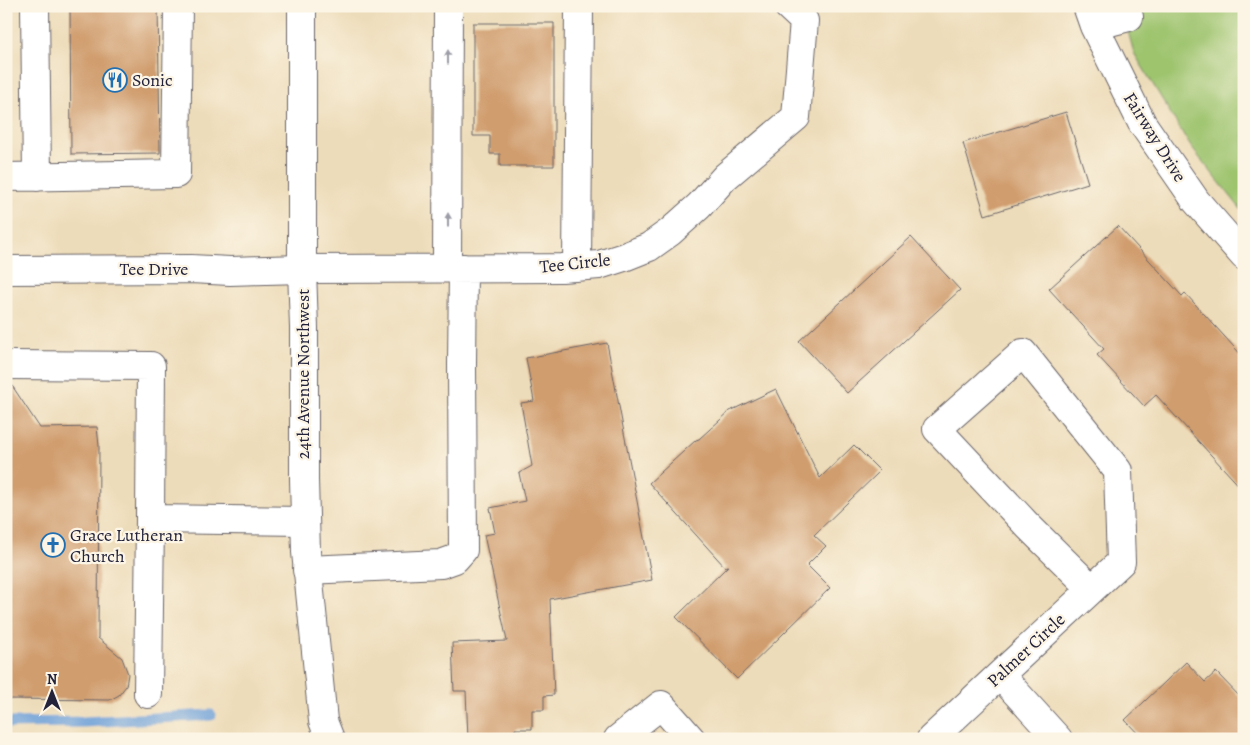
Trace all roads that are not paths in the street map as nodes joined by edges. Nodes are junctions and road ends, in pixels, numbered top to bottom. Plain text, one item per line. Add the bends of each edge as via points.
1 (35, 6) edge
2 (178, 6) edge
3 (302, 6) edge
4 (448, 6) edge
5 (579, 6) edge
6 (788, 6) edge
7 (1090, 16) edge
8 (1129, 17) dead end
9 (6, 177) edge
10 (37, 177) junction
11 (1244, 256) edge
12 (577, 266) junction
13 (455, 268) junction
14 (302, 269) junction
15 (6, 270) edge
16 (6, 365) edge
17 (150, 519) junction
18 (305, 521) junction
19 (307, 570) junction
20 (1092, 589) junction
21 (1000, 675) junction
22 (148, 694) dead end
23 (330, 739) edge
24 (618, 739) edge
25 (691, 739) edge
26 (931, 739) edge
27 (1058, 739) edge

1 - 10 street
2 - 10 street via 176,174
3 - 14 street, 24th Avenue Northwest
13 -> 4 street
5 - 12 street
6 - 12 street, Tee Circle via 804,21 796,117 649,248 599,265
7 - 8 street
7 - 11 street, Fairway Drive via 1142,123 1196,201
9 - 10 street
12 - 13 street, Tee Circle
13 - 14 street, Tee Circle
13 - 19 street via 462,364 463,550 455,560 441,564
14 - 15 street, Tee Drive
14 - 18 street, 24th Avenue Northwest
16 - 17 street via 151,366
17 - 18 street
17 - 22 street
18 - 19 street, 24th Avenue Northwest
19 - 23 street, 24th Avenue Northwest via 323,721
20 - 20 street, Palmer Circle via 1122,562 1118,471 1023,353 937,429
20 - 21 street, Palmer Circle
21 - 26 street, Palmer Circle
21 - 27 street
24 - 25 street via 661,705

